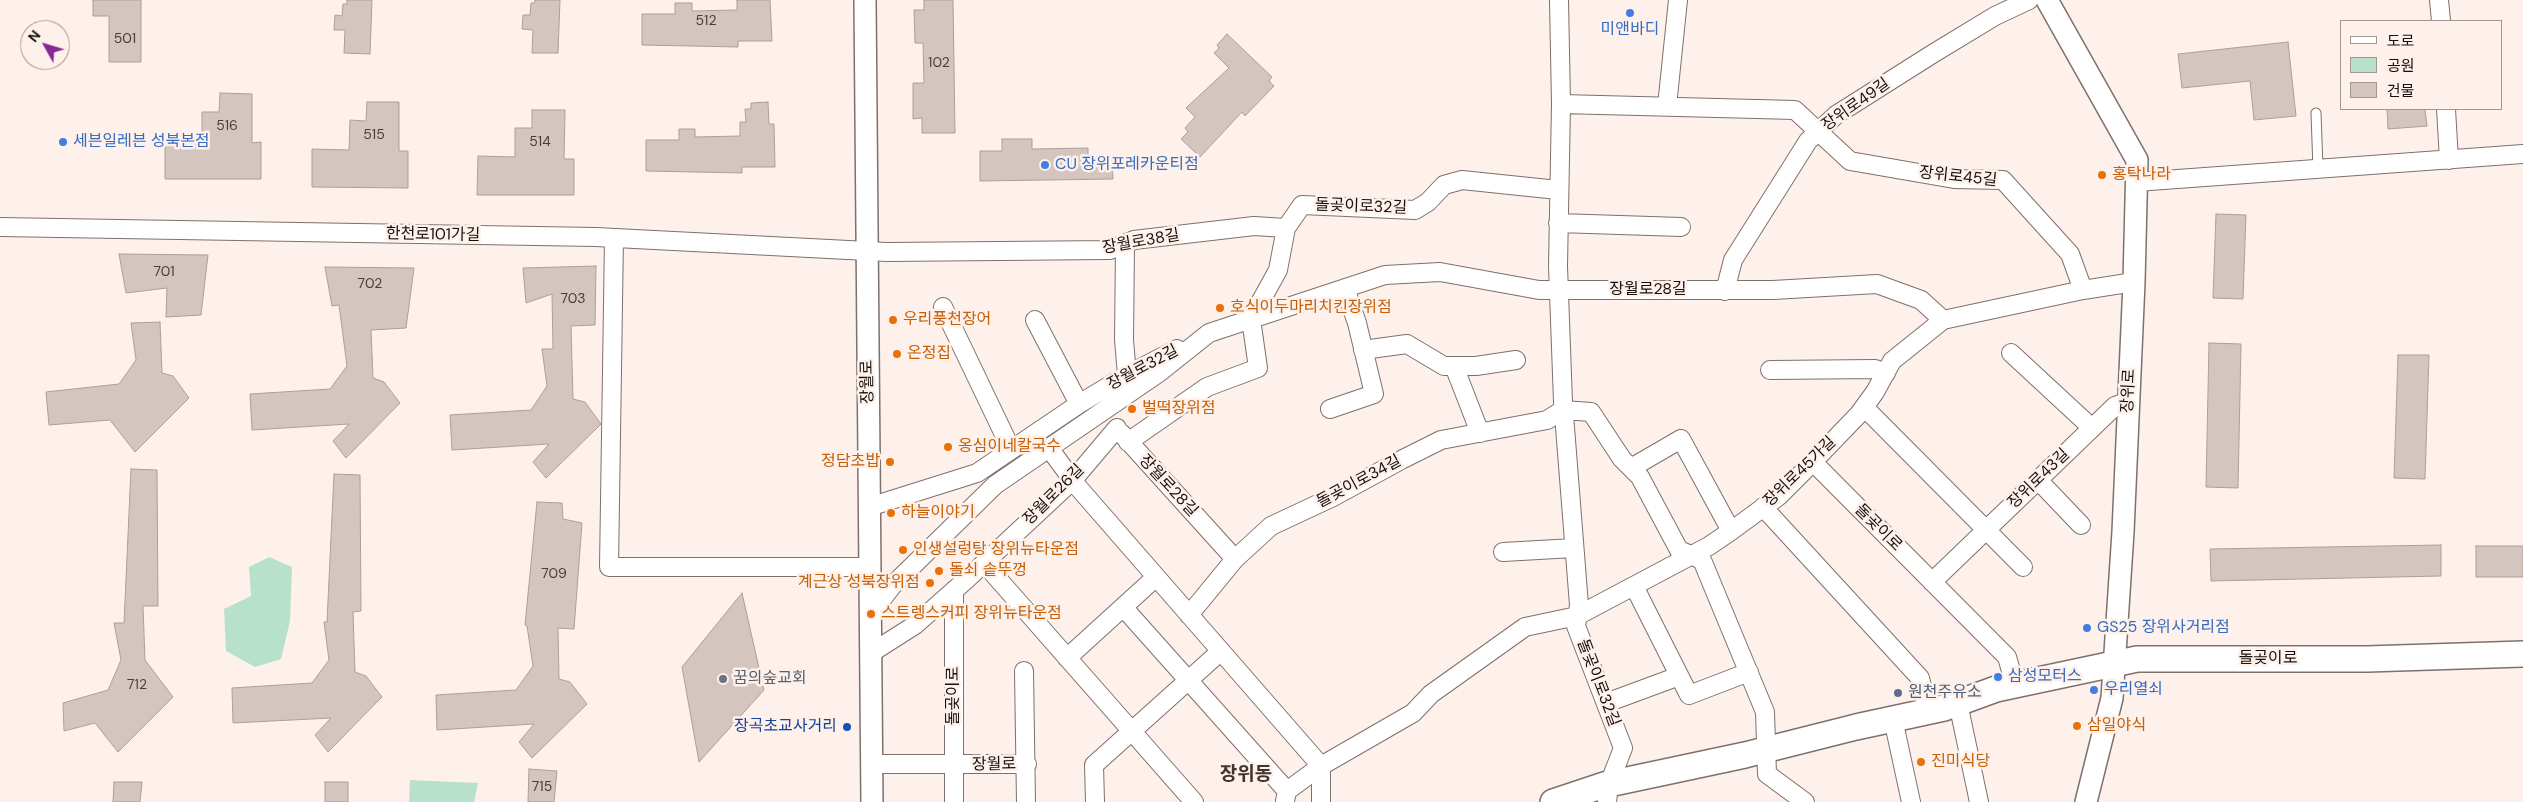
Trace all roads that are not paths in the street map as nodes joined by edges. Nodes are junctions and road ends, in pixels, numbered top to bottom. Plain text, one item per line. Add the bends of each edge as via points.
1 (865, 0) edge
2 (1559, 0) edge
3 (1678, 0) edge
4 (2029, 0) edge
5 (2047, 0) edge
6 (2438, 0) edge
7 (2441, 20) edge
8 (1561, 104) junction
9 (1667, 106) junction
10 (2446, 110) edge
11 (2316, 113) dead end
12 (1819, 131) junction
13 (2523, 154) edge
14 (2449, 160) junction
15 (2318, 169) junction
16 (2136, 182) junction
17 (1558, 190) junction
18 (1558, 223) junction
19 (0, 227) edge
20 (1681, 227) dead end
21 (1286, 228) junction
22 (614, 238) junction
23 (1125, 245) junction
24 (866, 251) junction
25 (2134, 282) junction
26 (1345, 288) junction
27 (1560, 290) junction
28 (2083, 290) junction
29 (1725, 291) junction
30 (943, 307) dead end
31 (1035, 320) dead end
32 (1251, 320) junction
33 (1944, 320) junction
34 (1208, 333) junction
35 (1363, 350) junction
36 (2011, 353) dead end
37 (1516, 360) dead end
38 (1454, 366) junction
39 (1770, 370) dead end
40 (1886, 373) junction
41 (1127, 375) junction
42 (2129, 401) junction
43 (1079, 404) junction
44 (1864, 407) junction
45 (1330, 408) dead end
46 (1563, 410) junction
47 (1104, 411) junction
48 (2092, 428) junction
49 (1480, 433) junction
50 (1122, 435) junction
51 (1049, 448) junction
52 (1011, 449) junction
53 (1812, 462) junction
54 (1631, 468) junction
55 (1073, 480) junction
56 (2038, 480) junction
57 (869, 507) junction
58 (1764, 507) junction
59 (2081, 525) dead end
60 (1986, 530) junction
61 (1731, 531) junction
62 (1574, 548) junction
63 (1503, 552) dead end
64 (1691, 555) junction
65 (1235, 559) junction
66 (984, 563) junction
67 (870, 567) junction
68 (2023, 567) dead end
69 (1156, 577) junction
70 (1932, 582) junction
71 (1634, 586) junction
72 (954, 590) junction
73 (1123, 607) junction
74 (871, 614) junction
75 (1189, 615) junction
76 (1577, 616) junction
77 (1221, 651) junction
78 (871, 653) junction
79 (2523, 654) edge
80 (1067, 658) junction
81 (2114, 663) junction
82 (1024, 670) dead end
83 (1749, 672) junction
84 (1680, 676) junction
85 (1189, 680) junction
86 (2015, 685) junction
87 (1606, 703) junction
88 (1958, 704) junction
89 (1928, 712) junction
90 (1892, 720) junction
91 (1132, 732) junction
92 (1765, 750) junction
93 (872, 764) junction
94 (1027, 764) junction
95 (954, 766) junction
96 (1321, 766) junction
97 (1608, 793) edge
98 (1286, 797) edge
99 (872, 802) edge
100 (954, 802) edge
101 (1026, 802) edge
102 (1095, 802) edge
103 (1194, 802) edge
104 (1321, 802) edge
105 (1553, 802) edge
106 (1805, 802) edge
107 (1911, 802) edge
108 (1979, 802) edge
109 (2086, 802) edge

1 - 24 street, 장월로
2 - 8 street, 돌곶이로32길
3 - 9 street
4 - 12 street, 장위로49길 via 1934,52 1836,115
5 - 16 street, 장위로 via 2137,160
6 - 7 street
8 - 9 street
8 - 17 street, 돌곶이로32길
9 - 12 street via 1795,110
10 - 14 street
11 - 15 lane
12 - 28 street, 장위로45길 via 1850,161 1954,180 2003,180 2070,254
12 - 29 street, 장위로49길 via 1808,141 1733,260
13 - 14 street
14 - 15 street
15 - 16 street
16 - 25 street, 장위로
17 - 18 street, 돌곶이로32길
17 - 21 street, 돌곶이로32길 via 1462,180 1444,185 1415,210 1302,205
18 - 20 street
18 - 27 street, 돌곶이로32길
19 - 22 street, 한천로101가길
21 - 23 street, 장월로38길 via 1254,226 1134,240
21 - 32 street via 1278,270
22 - 24 street, 한천로101가길
22 - 67 street via 609,567
23 - 24 street, 장월로38길 via 1110,250
23 - 41 street
24 - 57 street, 장월로
25 - 28 street
25 - 42 street, 장위로
26 - 27 street, 장월로28길 via 1386,275 1440,272 1540,290
26 - 32 street, 장월로28길
26 - 35 street
27 - 29 street, 장월로28길
27 - 46 street, 돌곶이로32길
28 - 33 street
29 - 33 street, 장월로28길 via 1877,284 1921,300
30 - 52 street
31 - 43 street
32 - 34 street, 장월로28길
32 - 50 street, 장월로26길 via 1258,368 1207,387
33 - 40 street, 장위로45가길 via 1892,360
34 - 41 street, 장월로32길
34 - 47 street, 장월로28길
35 - 38 street via 1407,344 1444,366
35 - 45 street via 1374,394
36 - 48 street
37 - 38 street
38 - 49 street
39 - 40 street via 1875,369
40 - 44 street, 장위로45가길
41 - 43 street, 장월로32길
42 - 48 street, 장위로43길 via 2115,406
42 - 81 street, 장위로
43 - 52 street, 장월로32길
44 - 53 street, 장위로45가길
44 - 60 street
46 - 49 street, 돌곶이로34길 via 1547,420
46 - 54 street via 1591,412
46 - 62 street, 돌곶이로32길
47 - 50 street, 장월로28길
47 - 51 street, 장월로28길
48 - 56 street, 장위로43길
49 - 65 street, 돌곶이로34길 via 1441,440 1271,526
50 - 55 street, 장월로26길
50 - 65 street, 장월로28길
51 - 55 street
51 - 74 street, 장월로28길 via 995,485 892,586
52 - 57 street, 장월로32길 via 977,473
53 - 58 street, 장위로45가길
53 - 70 street, 돌곶이로
54 - 61 street via 1681,440
54 - 64 street via 1640,477 1679,550
55 - 66 street, 장월로26길
55 - 69 street
56 - 59 street
56 - 60 street, 장위로43길
57 - 67 street, 장월로
58 - 61 street, 장위로45가길
58 - 89 street via 1920,678
60 - 68 street
60 - 70 street, 장위로43길
61 - 64 street, 장위로45가길
62 - 63 street
62 - 76 street, 돌곶이로32길
64 - 71 street, 장위로45가길
64 - 83 street via 1702,560
65 - 75 street, 돌곶이로34길
66 - 72 street, 장월로26길
66 - 80 street
67 - 74 street, 장월로
69 - 73 street
69 - 75 street
70 - 86 street, 돌곶이로 via 2007,658
71 - 76 street, 장위로45가길
71 - 84 street
72 - 78 street, 장월로26길 via 915,625
72 - 95 street, 돌곶이로
73 - 80 street
73 - 85 street
74 - 78 street, 장월로
75 - 77 street
76 - 87 street, 돌곶이로32길 via 1576,626
76 - 96 street via 1525,627 1431,694 1413,713
77 - 85 street
77 - 96 street
78 - 93 street, 장월로
79 - 81 main road, 돌곶이로 via 2367,659 2137,659
80 - 91 street
81 - 86 main road, 돌곶이로
81 - 109 street, 장위로 via 2112,698
82 - 94 street
83 - 84 street via 1689,695
83 - 92 street via 1765,712
84 - 87 street
85 - 91 street
85 - 98 street
86 - 88 main road, 돌곶이로
87 - 97 street, 돌곶이로32길 via 1623,748
88 - 89 main road, 돌곶이로
88 - 108 street
89 - 90 main road, 돌곶이로
90 - 92 main road, 돌곶이로
90 - 107 street
91 - 102 street via 1094,765
91 - 103 street
92 - 97 main road, 돌곶이로
92 - 106 street via 1767,774
93 - 95 street, 장월로
93 - 99 street, 장월로
94 - 95 street, 장월로
94 - 101 street
95 - 100 street, 돌곶이로
96 - 98 street
96 - 104 street
97 - 105 main road, 돌곶이로

